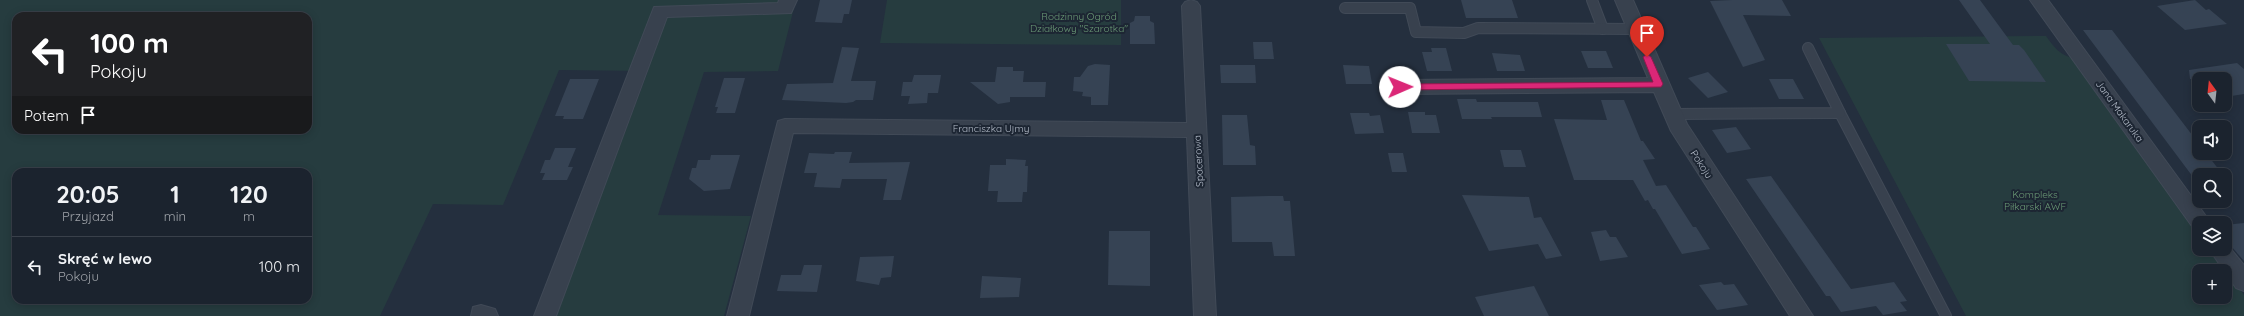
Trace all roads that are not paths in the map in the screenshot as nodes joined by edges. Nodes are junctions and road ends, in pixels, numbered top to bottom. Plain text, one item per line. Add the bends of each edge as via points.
1 (788, 0) edge
2 (1592, 0) edge
3 (1624, 0) edge
4 (2038, 0) edge
5 (1191, 6) dead end
6 (1345, 8) dead end
7 (1603, 29) junction
8 (1635, 29) junction
9 (1808, 48) dead end
10 (1658, 84) junction
11 (1400, 87) dead end
12 (1840, 113) junction
13 (1673, 114) junction
14 (1196, 130) junction
15 (2196, 216) edge
16 (2225, 256) edge
17 (2244, 282) edge
18 (545, 316) edge
19 (738, 316) edge
20 (1205, 316) edge
21 (1802, 316) edge
22 (1946, 316) edge

1 - 18 street via 785,9 660,11
2 - 7 lane
3 - 8 street, Pokoju
4 - 15 street, Jana Makaruka
5 - 14 street, Spacerowa
6 - 7 lane via 1410,8 1416,32 1464,33 1478,28
7 - 8 lane
8 - 10 street, Pokoju
9 - 12 lane
10 - 11 street
10 - 13 street, Pokoju
12 - 13 lane
12 - 22 lane
13 - 21 street, Pokoju via 1678,126
14 - 19 street, Franciszka Ujmy via 785,126
14 - 20 street, Spacerowa
16 - 17 street

